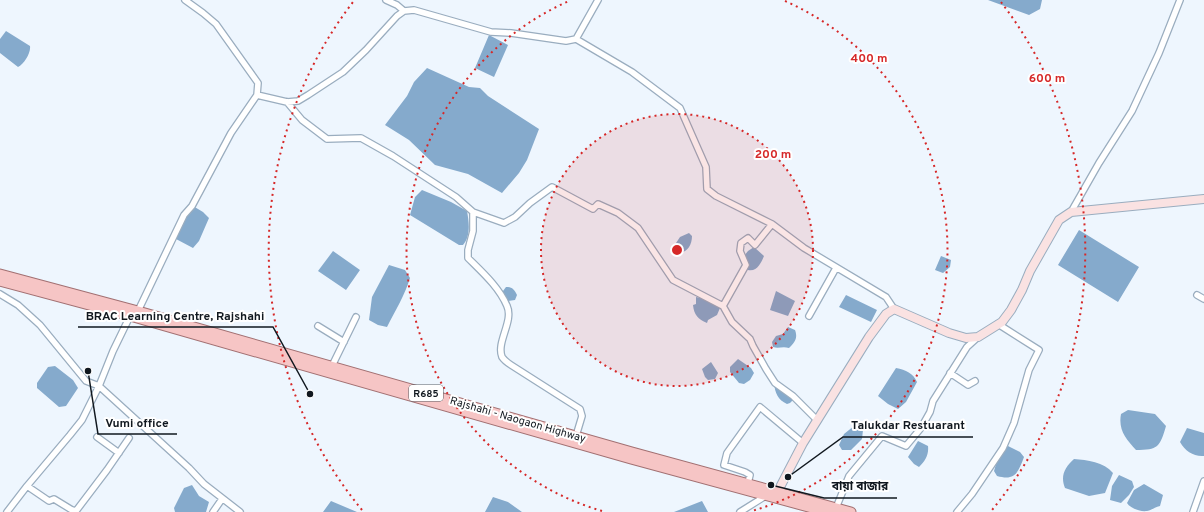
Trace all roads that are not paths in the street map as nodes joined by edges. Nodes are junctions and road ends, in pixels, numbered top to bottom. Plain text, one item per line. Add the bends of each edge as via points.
1 (185, 0) edge
2 (386, 0) edge
3 (598, 0) edge
4 (1180, 0) edge
5 (404, 11) junction
6 (576, 39) junction
7 (257, 95) junction
8 (287, 102) junction
9 (1204, 199) edge
10 (473, 212) junction
11 (1071, 212) junction
12 (772, 224) junction
13 (836, 268) junction
14 (0, 274) edge
15 (0, 281) edge
16 (0, 294) edge
17 (1198, 295) dead end
18 (1204, 298) edge
19 (86, 301) junction
20 (723, 306) junction
21 (894, 309) junction
22 (134, 314) junction
23 (809, 316) dead end
24 (356, 317) dead end
25 (998, 324) junction
26 (177, 326) junction
27 (318, 326) dead end
28 (978, 337) junction
29 (344, 342) junction
30 (332, 366) junction
31 (950, 373) junction
32 (975, 381) dead end
33 (99, 386) junction
34 (816, 420) junction
35 (576, 436) junction
36 (97, 437) dead end
37 (129, 438) dead end
38 (803, 443) junction
39 (119, 453) junction
40 (710, 476) junction
41 (1204, 481) edge
42 (748, 483) junction
43 (26, 486) junction
44 (778, 491) junction
45 (767, 495) junction
46 (222, 499) junction
47 (836, 508) junction
48 (7, 512) edge
49 (213, 512) edge
50 (240, 512) edge
51 (740, 512) edge
52 (827, 512) edge
53 (851, 512) edge
54 (957, 512) edge
55 (1193, 512) edge

1 - 7 street via 216,24 258,83
2 - 5 street
3 - 6 street
4 - 11 street via 1132,111
5 - 6 street via 414,10 491,32 566,41
5 - 8 street via 342,72 308,96 298,101
6 - 12 street via 632,72 680,108 706,167 707,189
7 - 8 street
7 - 22 street via 231,132 192,206 184,215
8 - 10 street via 302,120 327,139 361,138 456,196
9 - 11 main road
10 - 20 street via 504,223 552,187 593,209 598,204 618,213 638,228 673,280
10 - 35 street via 473,231 468,258 491,281 507,306 509,314 501,351 503,358 580,410 582,416
11 - 25 main road via 1059,220 1011,310
12 - 13 street
12 - 20 street via 755,246 748,238 741,243 740,251 746,265
13 - 21 street via 886,297
13 - 23 street
14 - 19 main road, Rajshahi - Naogaon Highway / R685
15 - 19 main road, Rajshahi - Naogaon Highway / R685
16 - 33 street via 40,325 86,381
17 - 18 street
19 - 22 main road, Rajshahi - Naogaon Highway / R685
20 - 34 street via 732,322 750,339 776,383 793,396
21 - 28 main road via 949,333 966,338
21 - 34 main road via 886,314 869,337
22 - 26 main road, Rajshahi - Naogaon Highway / R685
22 - 33 street via 113,350
24 - 29 street
25 - 28 main road
25 - 54 street via 1039,350 1029,370 1014,423 1003,448
26 - 30 main road, Rajshahi - Naogaon Highway / R685
26 - 40 main road, Rajshahi - Naogaon Highway / R685 via 624,457
27 - 29 street
28 - 31 street via 967,347
29 - 30 street
30 - 35 main road, Rajshahi - Naogaon Highway / R685
31 - 32 street via 968,385
31 - 47 street via 921,428 906,446 882,436 850,476
33 - 43 street via 82,420
33 - 46 street
34 - 38 main road
35 - 40 main road, Rajshahi - Naogaon Highway / R685
36 - 39 street
37 - 39 street
38 - 42 street via 760,407 727,453 724,465 750,475
38 - 44 main road
39 - 43 street via 76,511 54,499 49,501
40 - 42 main road, Rajshahi - Naogaon Highway / R685
40 - 45 main road, Rajshahi - Naogaon Highway / R685
41 - 55 street
42 - 44 main road, Rajshahi - Naogaon Highway / R685
43 - 48 street
44 - 47 main road, Rajshahi - Naogaon Highway / R685
45 - 51 street
45 - 52 main road, Rajshahi - Naogaon Highway / R685
46 - 49 street
46 - 50 street
47 - 53 main road, Rajshahi - Naogaon Highway / R685

